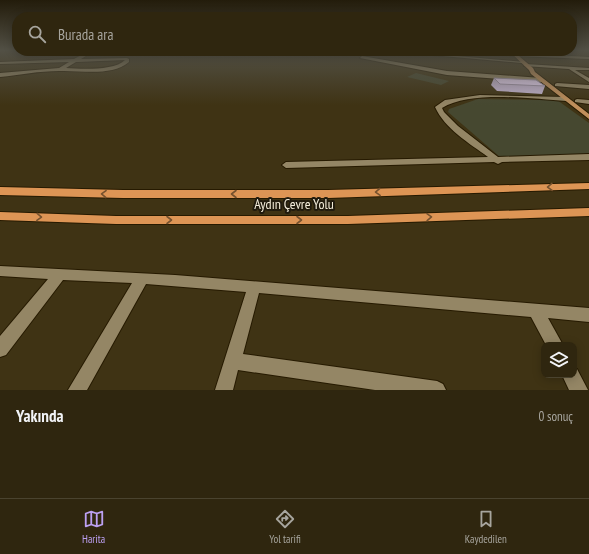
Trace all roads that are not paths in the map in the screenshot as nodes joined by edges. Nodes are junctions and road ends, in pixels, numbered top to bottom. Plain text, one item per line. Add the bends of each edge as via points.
1 (95, 68) edge
2 (422, 68) edge
3 (528, 68) edge
4 (531, 68) edge
5 (569, 68) edge
6 (573, 68) edge
7 (60, 69) joint
8 (589, 69) edge
9 (0, 75) edge
10 (541, 80) junction
11 (589, 80) edge
12 (557, 86) junction
13 (589, 88) edge
14 (566, 99) junction
15 (577, 101) junction
16 (589, 102) edge
17 (589, 109) edge
18 (589, 117) edge
19 (589, 157) edge
20 (498, 161) junction
21 (286, 165) dead end
22 (589, 186) edge
23 (0, 191) edge
24 (589, 212) edge
25 (0, 216) edge
26 (0, 271) edge
27 (60, 274) junction
28 (142, 278) junction
29 (254, 287) junction
30 (536, 311) junction
31 (589, 315) edge
32 (553, 342) edge
33 (0, 349) edge
34 (232, 361) junction
35 (573, 378) edge
36 (77, 390) edge
37 (224, 390) edge
38 (437, 390) edge
39 (579, 390) edge

1 - 7 street
2 - 10 street via 447,73
3 - 10 main road
4 - 12 main road
5 - 11 street
6 - 8 street
7 - 9 street
10 - 14 main road
12 - 13 street
12 - 15 main road
14 - 15 main road
14 - 18 main road
14 - 20 street via 484,96 458,99 438,107 450,123
15 - 16 street
15 - 17 main road
19 - 20 street
20 - 21 street
22 -> 23 highway, Aydın Çevre Yolu via 328,194
25 -> 24 highway, Aydın Çevre Yolu via 116,220 340,220
26 - 27 street
27 - 28 street
27 - 33 street
28 - 29 street
28 - 36 street
29 - 30 street
29 - 34 street
30 - 31 street
30 - 32 street
34 - 37 street
34 - 38 street
35 - 39 street

